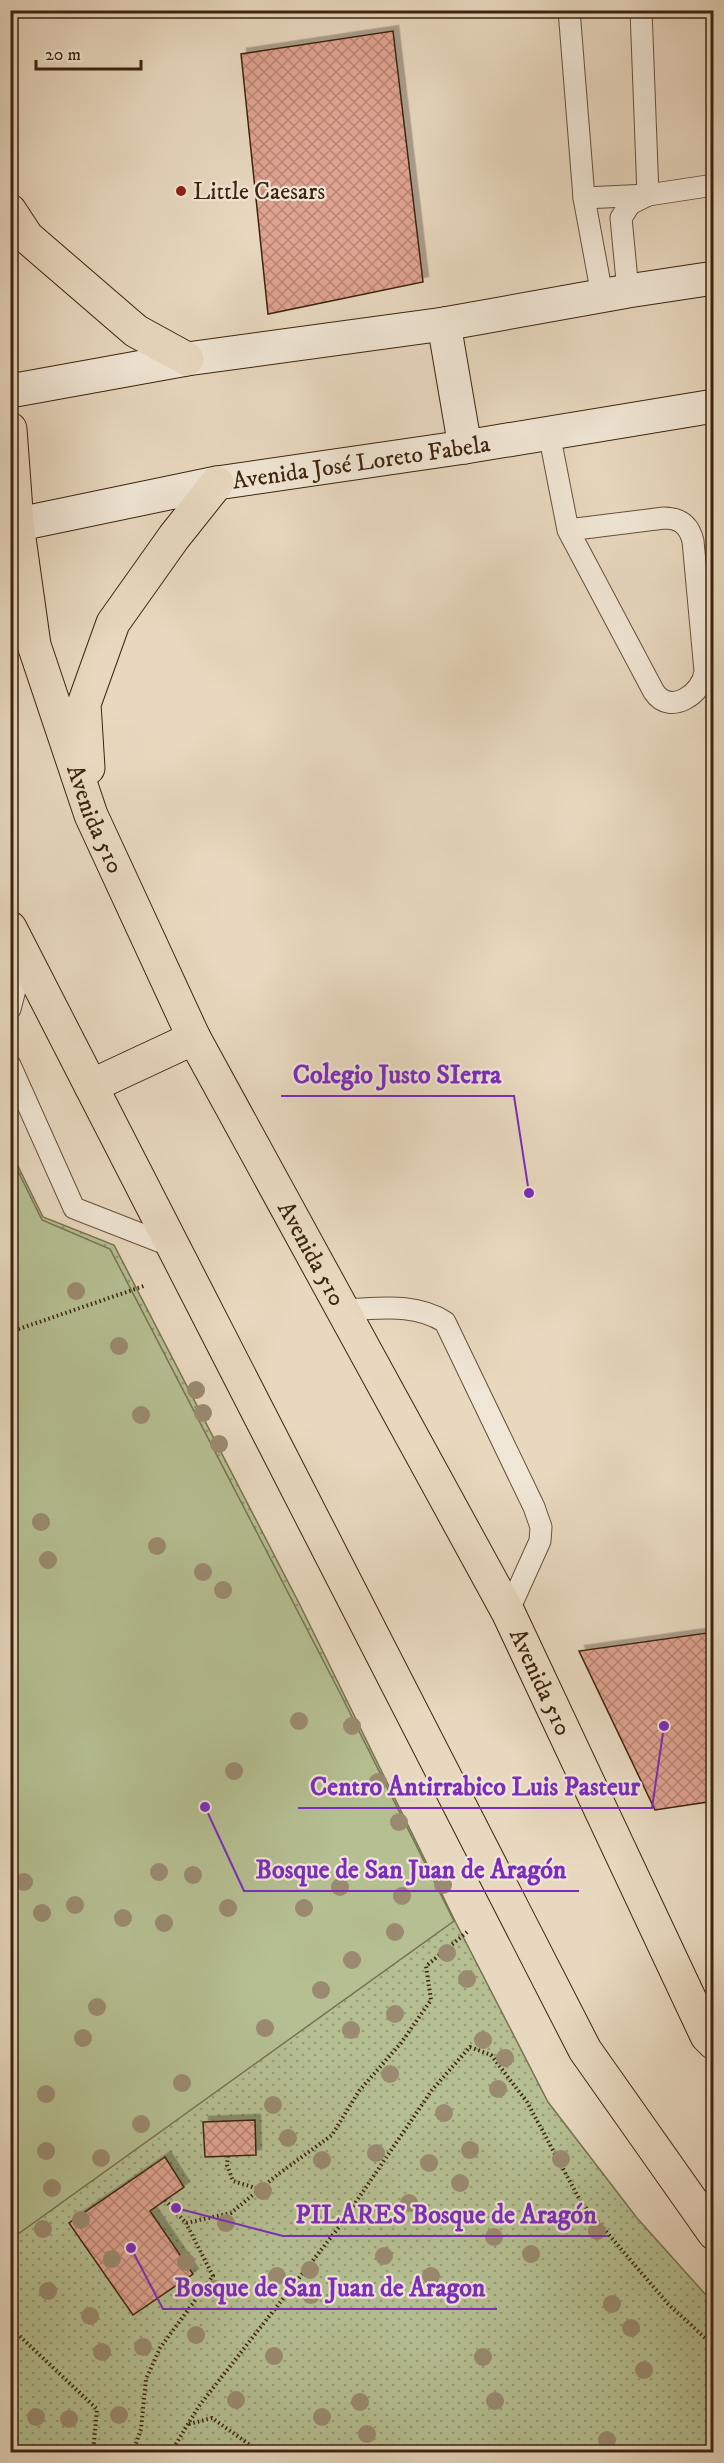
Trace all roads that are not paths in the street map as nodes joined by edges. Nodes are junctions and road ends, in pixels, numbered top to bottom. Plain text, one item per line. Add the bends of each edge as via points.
1 (569, 10) edge
2 (641, 10) edge
3 (714, 185) edge
4 (648, 195) junction
5 (584, 198) junction
6 (10, 211) edge
7 (714, 278) edge
8 (615, 293) junction
9 (444, 324) junction
10 (186, 359) junction
11 (10, 391) edge
12 (714, 406) edge
13 (10, 429) edge
14 (549, 433) junction
15 (465, 447) junction
16 (217, 483) junction
17 (14, 525) edge
18 (568, 530) junction
19 (91, 815) junction
20 (17, 942) edge
21 (10, 1009) edge
22 (194, 1038) junction
23 (10, 1065) edge
24 (91, 1086) junction
25 (174, 1247) junction
26 (343, 1310) junction
27 (508, 1612) junction
28 (714, 2043) edge
29 (714, 2233) edge

1 - 5 lane
2 - 4 lane
3 - 4 lane
4 - 5 lane
4 - 8 lane via 630,204 621,219
5 - 8 lane
6 - 10 main road via 27,237 136,331
7 - 8 main road
8 - 9 main road
9 - 10 main road
9 - 15 main road
10 - 11 main road
12 - 14 main road, Avenida José Loreto Fabela
13 - 17 main road, Avenida 510
14 - 15 main road, Avenida José Loreto Fabela
14 - 18 lane
15 - 16 main road, Avenida José Loreto Fabela
16 - 17 main road, Avenida José Loreto Fabela
16 - 19 main road via 113,623 84,704
17 - 19 main road, Avenida 510 via 34,645
18 - 18 lane via 657,697 675,702 695,694 705,671 693,541 684,523 664,518
19 - 22 main road, Avenida 510
20 - 21 lane
20 - 24 main road
22 - 24 main road
22 - 26 main road, Avenida 510
23 - 25 lane via 74,1208
24 - 25 main road
25 - 29 main road via 585,2050
26 - 27 main road, Avenida 510
26 - 27 lane via 412,1308 445,1322 541,1527 540,1541
27 - 28 main road, Avenida 510 via 707,2036

